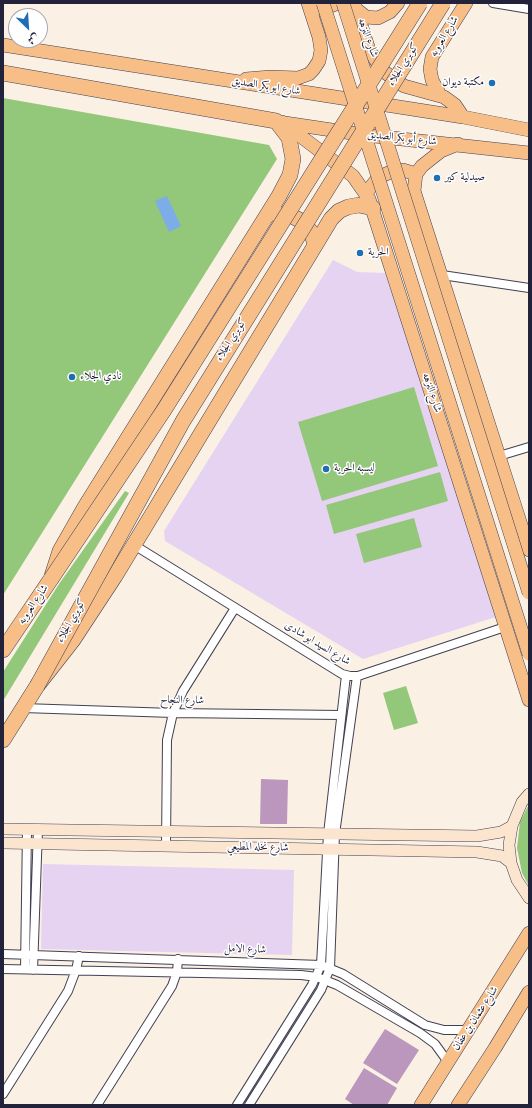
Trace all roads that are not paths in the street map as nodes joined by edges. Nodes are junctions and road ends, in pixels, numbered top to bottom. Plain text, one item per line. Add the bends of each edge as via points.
1 (323, 3) edge
2 (339, 3) edge
3 (343, 3) edge
4 (398, 3) edge
5 (420, 3) edge
6 (443, 3) edge
7 (466, 3) edge
8 (493, 3) edge
9 (309, 5) edge
10 (355, 6) edge
11 (529, 9) edge
12 (3, 45) edge
13 (3, 73) edge
14 (233, 82) junction
15 (440, 95) junction
16 (463, 117) junction
17 (279, 121) junction
18 (529, 130) edge
19 (458, 144) junction
20 (529, 153) edge
21 (416, 174) junction
22 (366, 193) junction
23 (373, 208) junction
24 (267, 216) junction
25 (315, 244) junction
26 (442, 275) junction
27 (529, 288) edge
28 (529, 447) edge
29 (499, 456) junction
30 (134, 545) junction
31 (529, 550) edge
32 (51, 579) junction
33 (529, 593) edge
34 (235, 608) junction
35 (505, 627) junction
36 (3, 650) edge
37 (529, 654) edge
38 (346, 675) junction
39 (357, 676) junction
40 (36, 686) junction
41 (529, 700) edge
42 (23, 708) junction
43 (173, 712) junction
44 (341, 714) junction
45 (3, 740) edge
46 (529, 794) edge
47 (512, 826) junction
48 (3, 829) edge
49 (33, 829) junction
50 (166, 831) junction
51 (331, 834) junction
52 (3, 843) edge
53 (32, 844) junction
54 (166, 846) junction
55 (331, 849) junction
56 (511, 863) junction
57 (529, 898) edge
58 (529, 933) edge
59 (3, 954) edge
60 (25, 954) junction
61 (34, 955) junction
62 (79, 956) junction
63 (178, 959) junction
64 (321, 965) junction
65 (330, 968) junction
66 (3, 969) edge
67 (29, 970) junction
68 (76, 970) junction
69 (177, 972) junction
70 (317, 977) junction
71 (326, 980) junction
72 (529, 992) edge
73 (469, 1030) junction
74 (448, 1062) junction
75 (3, 1094) edge
76 (460, 1104) edge
77 (97, 1105) edge
78 (237, 1105) edge
79 (249, 1105) edge
80 (421, 1105) edge

1 - 37 main road, bridge
2 - 9 main road via 325,8
3 - 33 main road, bridge
4 - 10 main road via 390,12 378,18 366,17
5 - 32 highway, كوبري الجلاء, bridge via 172,397
6 - 40 highway, كوبري الجلاء, bridge via 183,421
7 - 15 main road, شارع العروبه via 432,58 432,80
8 - 11 street
9 - 14 main road via 321,50 319,61 313,70 298,78 265,77
10 - 15 main road, شارع النزهه via 369,50 383,71 404,86
12 - 14 main road, شارع ابو بكر الصديق
13 - 17 highway
14 - 16 main road, شارع ابو بكر الصديق
15 - 16 main road, شارع النزهه via 455,105
16 - 18 main road, شارع ابو بكر الصديق
17 - 19 main road, شارع أبو بكر الصديق via 351,133
17 - 22 main road, شارع النزهه via 347,171
17 - 24 highway via 291,143 293,164 285,185
19 - 20 main road, شارع أبو بكر الصديق
19 - 21 main road via 435,155
21 - 22 main road via 403,170 390,172 378,178
21 - 26 main road via 415,197
22 - 23 main road, شارع النزهه
23 - 25 highway via 354,206 339,211
23 - 35 main road, شارع النزهه
24 - 25 highway via 286,214 298,218 308,227
24 - 32 highway via 85,507 60,551
25 - 30 highway
26 - 27 street
26 - 29 main road
28 - 29 street
29 - 31 main road
30 - 34 street, شارع السيد ابو شادى
30 - 40 highway via 73,640
32 - 36 highway, شارع العروبه
34 - 38 street, شارع السيد ابو شادى
34 - 43 street via 183,691
35 - 39 street, شارع السيد ابو شادى
35 - 41 main road, شارع النزهه
38 - 39 street, شارع السيد ابو شادى
38 - 44 street
39 - 51 street
40 - 42 highway
42 - 43 street, شارع النجاح
42 - 45 highway
43 - 44 street, شارع النجاح
43 - 50 street via 167,740
44 - 51 street
46 - 47 street via 522,802
47 - 51 street, شارع نخله المطيعي via 501,832 477,836
47 - 56 street via 509,838
48 - 49 street, شارع نخله المطيعي
49 - 50 street, شارع نخله المطيعي
49 - 53 street
50 - 51 street, شارع نخله المطيعي
50 - 54 street
51 - 55 street
52 - 53 street, شارع نخله المطيعي
53 - 54 street, شارع نخله المطيعي
53 - 60 street
53 - 61 street
54 - 55 street, شارع نخله المطيعي
55 - 56 street, شارع نخله المطيعي via 477,852 502,856
55 - 64 street
55 - 65 street
56 - 57 street via 516,880
58 - 73 main road, شارع عثمان بن عفان
59 - 60 street, شارع الامل
60 - 61 street, شارع الامل
60 - 67 street
61 - 62 street, شارع الامل
61 - 67 street
62 - 63 street, شارع الامل
62 - 68 street
63 - 64 street, شارع الامل
63 - 69 street
64 - 65 street, شارع الامل
64 - 70 street
65 - 71 street
65 - 73 street, شارع الامل via 425,1026 444,1030
66 - 67 street
67 - 68 street
68 - 69 street
68 - 75 street via 68,991
69 - 70 street
69 - 77 street via 172,986
70 - 71 street
70 - 78 street
71 - 74 street via 428,1038
71 - 79 street
72 - 76 main road
73 - 74 main road, شارع عثمان بن عفان
74 - 80 main road, شارع عثمان بن عفان

